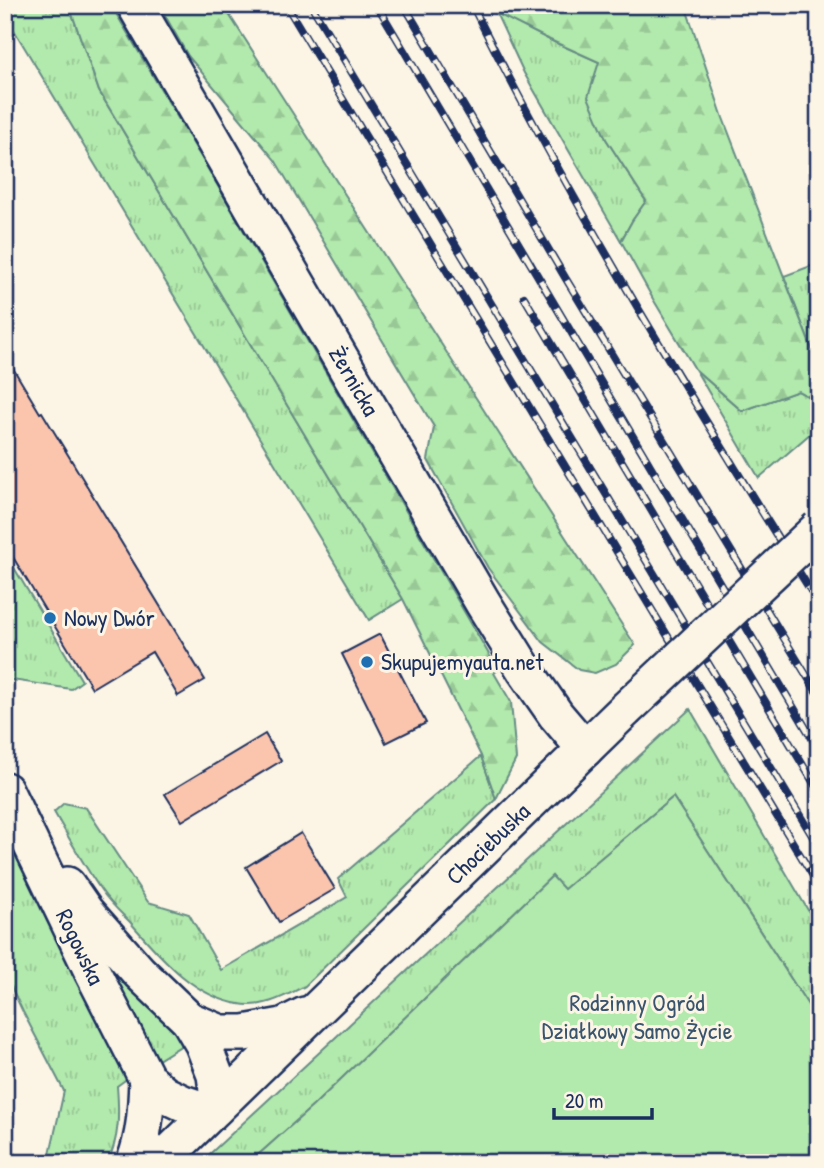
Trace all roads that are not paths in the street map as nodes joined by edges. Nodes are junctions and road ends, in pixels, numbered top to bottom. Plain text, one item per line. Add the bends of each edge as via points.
1 (135, 5) edge
2 (819, 528) edge
3 (585, 749) junction
4 (11, 802) edge
5 (320, 1007) junction
6 (189, 1020) junction
7 (147, 1079) junction
8 (215, 1108) junction
9 (134, 1163) edge
10 (159, 1163) edge

1 - 3 street, Żernicka via 483,603 556,715
2 - 3 street, Chociebuska, bridge
3 - 5 street, Chociebuska
4 - 6 street, Rogowska via 85,911
4 - 7 street, Rogowska
5 - 6 street, Rogowska via 283,1026 252,1032 221,1033
5 - 8 street, Chociebuska
6 - 8 street, Rogowska via 215,1074
7 - 8 street, Rogowska via 183,1103
7 - 9 street, Rogowska via 146,1111
8 - 10 street, Chociebuska

